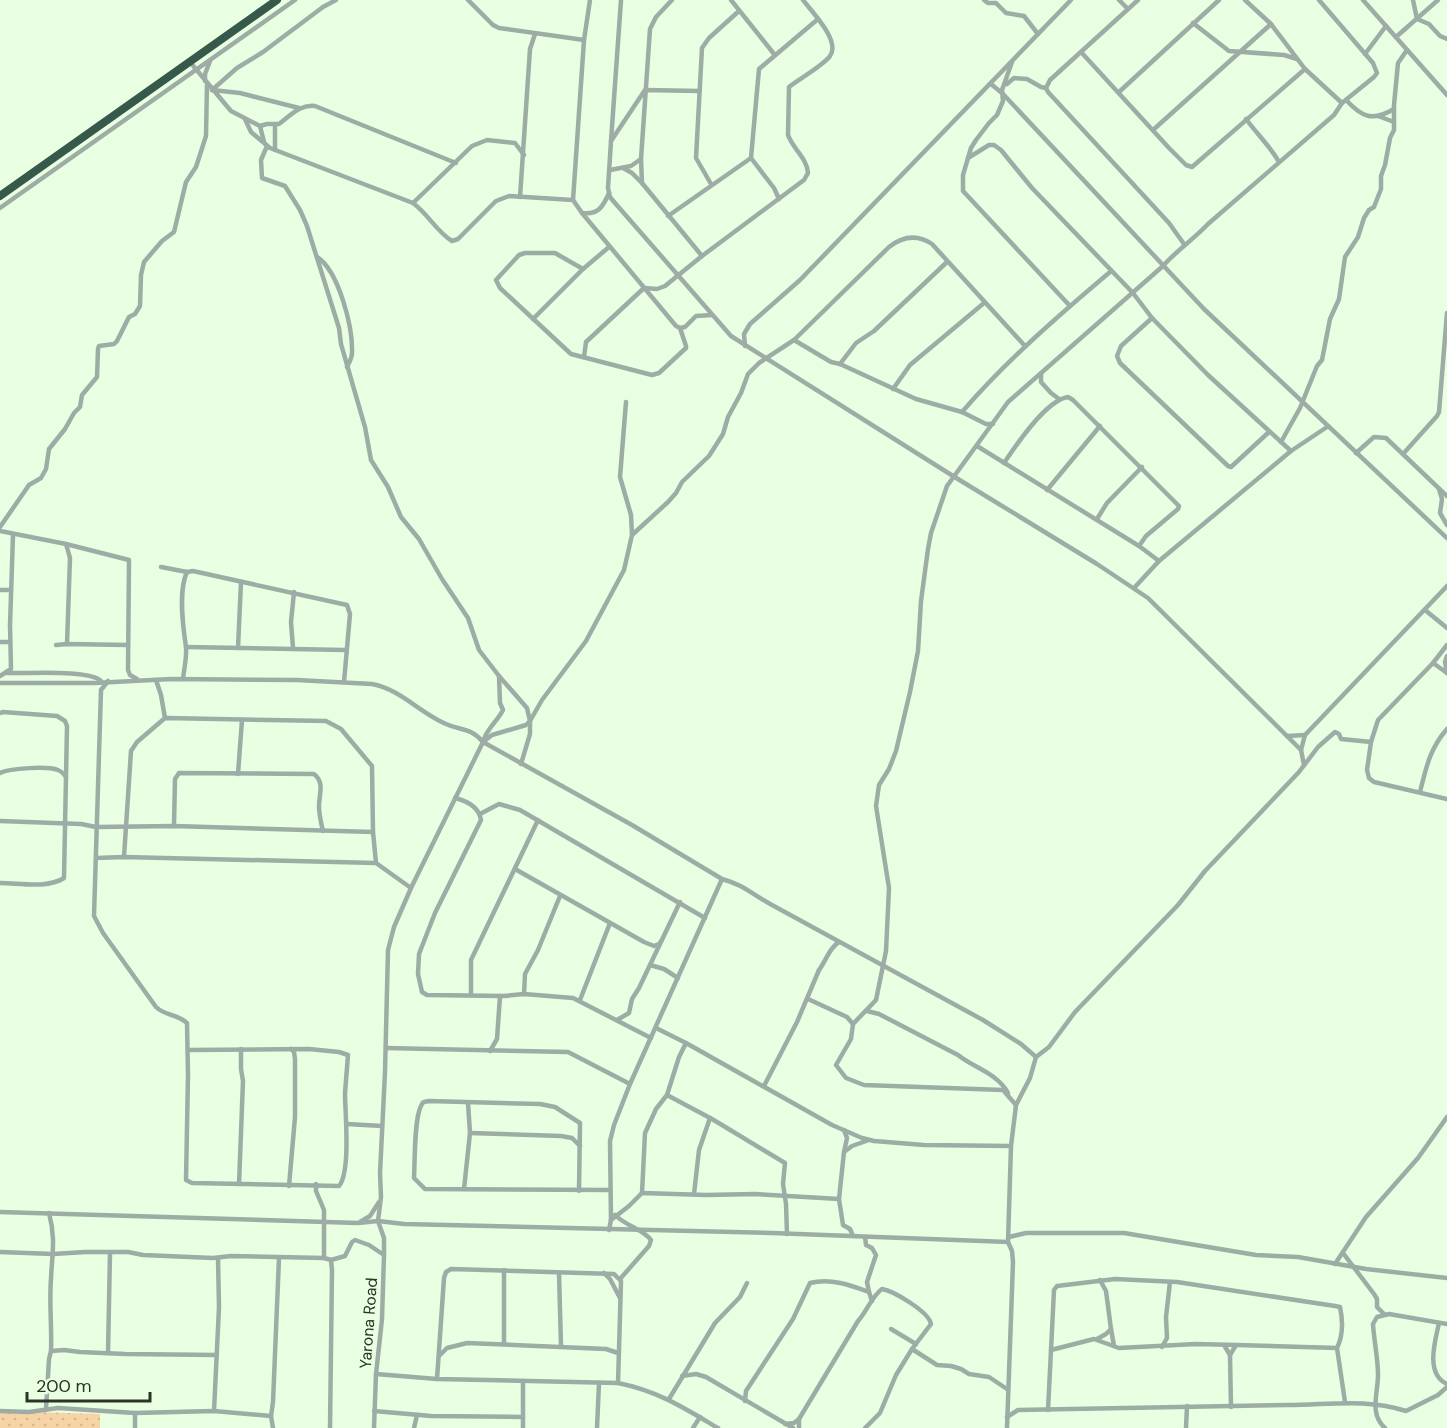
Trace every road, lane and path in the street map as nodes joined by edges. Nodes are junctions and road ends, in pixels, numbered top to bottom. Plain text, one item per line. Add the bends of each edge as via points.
1 (277, 0) edge
2 (295, 0) edge
3 (336, 0) edge
4 (468, 0) edge
5 (590, 0) edge
6 (621, 0) edge
7 (672, 0) edge
8 (731, 0) edge
9 (803, 0) edge
10 (984, 0) edge
11 (1071, 0) edge
12 (1119, 0) edge
13 (1138, 0) edge
14 (1219, 0) edge
15 (1245, 0) edge
16 (1319, 0) edge
17 (1363, 0) edge
18 (1413, 0) edge
19 (1438, 0) edge
20 (1128, 9) junction
21 (739, 11) junction
22 (818, 19) junction
23 (1417, 19) junction
24 (1194, 23) junction
25 (1271, 24) junction
26 (1386, 26) junction
27 (535, 34) junction
28 (1038, 34) junction
29 (1396, 37) junction
30 (584, 40) junction
31 (1447, 40) edge
32 (1407, 50) junction
33 (1240, 51) junction
34 (1082, 52) junction
35 (774, 54) junction
36 (1365, 54) junction
37 (211, 58) junction
38 (1013, 59) junction
39 (1298, 59) junction
40 (190, 61) junction
41 (196, 69) junction
42 (1010, 69) junction
43 (1305, 69) junction
44 (1014, 78) junction
45 (206, 82) junction
46 (993, 86) junction
47 (1004, 88) junction
48 (1046, 88) junction
49 (212, 90) junction
50 (645, 90) junction
51 (699, 91) junction
52 (1119, 92) junction
53 (1003, 94) junction
54 (1447, 95) edge
55 (1344, 102) junction
56 (645, 106) junction
57 (635, 107) junction
58 (299, 108) junction
59 (1394, 110) junction
60 (1378, 116) junction
61 (245, 119) junction
62 (1246, 119) junction
63 (1394, 122) junction
64 (275, 125) junction
65 (260, 126) junction
66 (1153, 130) junction
67 (525, 133) junction
68 (611, 141) junction
69 (515, 143) junction
70 (265, 144) junction
71 (275, 150) junction
72 (524, 155) junction
73 (751, 158) junction
74 (968, 158) junction
75 (641, 159) junction
76 (1279, 162) junction
77 (456, 163) junction
78 (622, 168) junction
79 (610, 170) junction
80 (642, 183) junction
81 (711, 184) junction
82 (609, 193) junction
83 (0, 196) edge
84 (520, 197) junction
85 (779, 199) junction
86 (573, 200) junction
87 (413, 203) junction
88 (0, 208) edge
89 (582, 213) junction
90 (668, 216) junction
91 (1184, 244) junction
92 (609, 247) junction
93 (702, 256) junction
94 (317, 257) junction
95 (947, 262) junction
96 (1163, 266) junction
97 (583, 269) junction
98 (1110, 272) junction
99 (678, 275) junction
100 (644, 288) junction
101 (1133, 293) junction
102 (984, 303) junction
103 (702, 304) junction
104 (1070, 306) junction
105 (1447, 313) edge
106 (712, 315) junction
107 (696, 316) junction
108 (1152, 318) junction
109 (533, 319) junction
110 (680, 328) junction
111 (794, 340) junction
112 (745, 346) junction
113 (1025, 346) junction
114 (584, 357) junction
115 (766, 359) junction
116 (840, 364) junction
117 (347, 367) junction
118 (1041, 373) junction
119 (1041, 381) junction
120 (1029, 384) junction
121 (893, 389) junction
122 (1059, 399) junction
123 (626, 402) dead end
124 (1302, 403) junction
125 (962, 412) junction
126 (993, 424) junction
127 (1100, 426) junction
128 (1328, 427) junction
129 (1269, 432) junction
130 (1281, 442) junction
131 (977, 446) junction
132 (1291, 451) junction
133 (1356, 453) junction
134 (1403, 454) junction
135 (1004, 463) junction
136 (1142, 467) junction
137 (953, 476) junction
138 (1438, 487) junction
139 (1047, 490) junction
140 (1447, 496) edge
141 (1097, 519) junction
142 (1447, 525) edge
143 (0, 529) edge
144 (13, 535) junction
145 (632, 535) junction
146 (1447, 538) edge
147 (66, 544) junction
148 (1139, 546) junction
149 (1159, 561) junction
150 (161, 567) dead end
151 (187, 572) junction
152 (241, 582) junction
153 (1447, 586) edge
154 (1134, 588) junction
155 (0, 590) edge
156 (11, 590) junction
157 (294, 592) junction
158 (1425, 610) junction
159 (1447, 628) edge
160 (0, 642) edge
161 (10, 642) junction
162 (67, 644) junction
163 (56, 645) dead end
164 (128, 645) junction
165 (1447, 645) edge
166 (186, 647) junction
167 (238, 648) junction
168 (294, 648) junction
169 (345, 650) junction
170 (1447, 657) edge
171 (1433, 663) junction
172 (11, 669) junction
173 (128, 670) junction
174 (16, 673) junction
175 (1447, 673) edge
176 (2, 674) edge
177 (499, 676) junction
178 (137, 679) junction
179 (183, 679) junction
180 (156, 680) junction
181 (101, 681) junction
182 (108, 681) junction
183 (117, 681) junction
184 (26, 682) junction
185 (344, 682) junction
186 (0, 683) edge
187 (95, 683) junction
188 (100, 690) junction
189 (0, 713) edge
190 (165, 718) junction
191 (242, 720) junction
192 (530, 721) junction
193 (1447, 729) edge
194 (1305, 735) junction
195 (1287, 736) junction
196 (483, 742) junction
197 (1371, 742) junction
198 (1301, 750) junction
199 (521, 764) junction
200 (1304, 765) junction
201 (0, 773) edge
202 (238, 774) junction
203 (66, 777) junction
204 (1420, 792) junction
205 (455, 798) junction
206 (1447, 800) edge
207 (480, 814) junction
208 (538, 820) junction
209 (0, 821) edge
210 (66, 824) junction
211 (127, 825) junction
212 (174, 826) junction
213 (96, 827) junction
214 (322, 831) junction
215 (373, 832) junction
216 (124, 857) junction
217 (96, 858) junction
218 (376, 863) junction
219 (515, 869) junction
220 (722, 879) junction
221 (0, 883) edge
222 (411, 888) junction
223 (561, 896) junction
224 (680, 902) junction
225 (705, 918) junction
226 (610, 923) junction
227 (662, 940) junction
228 (839, 942) junction
229 (886, 951) junction
230 (868, 957) junction
231 (650, 965) junction
232 (883, 966) junction
233 (678, 978) junction
234 (524, 994) junction
235 (471, 995) junction
236 (500, 996) junction
237 (808, 999) junction
238 (580, 1000) junction
239 (867, 1011) junction
240 (617, 1020) junction
241 (854, 1024) junction
242 (656, 1028) junction
243 (651, 1038) junction
244 (686, 1042) junction
245 (386, 1048) junction
246 (241, 1049) junction
247 (291, 1049) junction
248 (188, 1050) junction
249 (490, 1051) junction
250 (1036, 1057) junction
251 (630, 1084) junction
252 (764, 1086) junction
253 (1008, 1094) junction
254 (667, 1095) junction
255 (468, 1103) junction
256 (1016, 1104) junction
257 (1447, 1117) edge
258 (710, 1118) junction
259 (347, 1124) junction
260 (382, 1126) junction
261 (844, 1130) junction
262 (470, 1133) junction
263 (869, 1140) junction
264 (580, 1146) junction
265 (1011, 1146) junction
266 (844, 1152) junction
267 (239, 1184) junction
268 (316, 1184) junction
269 (289, 1186) junction
270 (464, 1189) junction
271 (609, 1190) junction
272 (579, 1191) junction
273 (642, 1193) junction
274 (694, 1194) junction
275 (783, 1195) junction
276 (381, 1197) junction
277 (839, 1199) junction
278 (610, 1208) junction
279 (0, 1212) edge
280 (49, 1213) junction
281 (616, 1215) junction
282 (611, 1220) junction
283 (324, 1221) junction
284 (378, 1221) junction
285 (358, 1223) junction
286 (1010, 1224) junction
287 (609, 1230) junction
288 (640, 1231) junction
289 (663, 1232) junction
290 (1024, 1233) junction
291 (787, 1234) junction
292 (853, 1236) junction
293 (865, 1237) junction
294 (1009, 1240) junction
295 (651, 1243) junction
296 (0, 1252) edge
297 (110, 1253) junction
298 (1343, 1253) junction
299 (53, 1254) junction
300 (384, 1255) junction
301 (218, 1258) junction
302 (279, 1258) junction
303 (324, 1258) junction
304 (331, 1260) junction
305 (1335, 1263) junction
306 (1351, 1266) junction
307 (504, 1270) junction
308 (559, 1273) junction
309 (604, 1273) junction
310 (1447, 1278) edge
311 (620, 1279) junction
312 (1100, 1280) junction
313 (1111, 1280) junction
314 (747, 1282) dead end
315 (1170, 1282) junction
316 (1106, 1288) junction
317 (869, 1292) junction
318 (878, 1292) junction
319 (621, 1300) junction
320 (872, 1301) junction
321 (1377, 1307) junction
322 (1384, 1314) junction
323 (1377, 1317) junction
324 (1439, 1323) junction
325 (1447, 1324) edge
326 (891, 1329) dead end
327 (1111, 1329) junction
328 (1094, 1339) junction
329 (504, 1344) junction
330 (916, 1344) junction
331 (1224, 1345) junction
332 (1236, 1345) junction
333 (561, 1346) junction
334 (1114, 1346) junction
335 (1162, 1347) junction
336 (1337, 1348) junction
337 (912, 1349) junction
338 (1051, 1350) junction
339 (51, 1351) junction
340 (108, 1353) junction
341 (618, 1353) junction
342 (217, 1354) junction
343 (440, 1355) junction
344 (1230, 1355) junction
345 (376, 1374) junction
346 (682, 1376) junction
347 (437, 1379) junction
348 (523, 1381) junction
349 (599, 1383) junction
350 (618, 1383) junction
351 (1447, 1385) edge
352 (1007, 1389) junction
353 (746, 1391) junction
354 (735, 1394) junction
355 (669, 1399) junction
356 (1007, 1400) junction
357 (745, 1401) junction
358 (1345, 1402) junction
359 (1375, 1404) junction
360 (1187, 1406) junction
361 (1232, 1407) junction
362 (46, 1409) junction
363 (1018, 1410) junction
364 (1048, 1410) junction
365 (0, 1411) edge
366 (214, 1411) junction
367 (374, 1411) junction
368 (135, 1413) junction
369 (417, 1415) junction
370 (270, 1416) junction
371 (523, 1417) junction
372 (700, 1417) junction
373 (1007, 1418) junction
374 (799, 1419) junction
375 (785, 1424) junction
376 (135, 1428) edge
377 (273, 1428) edge
378 (330, 1428) edge
379 (374, 1428) edge
380 (414, 1428) edge
381 (523, 1428) edge
382 (597, 1428) edge
383 (693, 1428) edge
384 (718, 1428) edge
385 (793, 1428) edge
386 (799, 1428) edge
387 (865, 1428) edge
388 (1007, 1428) edge
389 (1186, 1428) edge
390 (1385, 1428) edge

1 - 40 highway
2 - 37 street
3 - 49 street via 237,68
4 - 27 street via 493,25 506,31
5 - 30 street
6 - 68 street
7 - 50 street via 650,29
8 - 21 street
9 - 22 street
10 - 28 street via 996,3 1006,13 1024,16
11 - 28 street
12 - 20 street
13 - 20 street
14 - 24 street
15 - 25 street
16 - 36 street
17 - 26 street
18 - 23 street
19 - 23 street
20 - 34 street
21 - 35 street
21 - 51 street via 702,48
22 - 35 street
22 - 85 street via 833,44 830,56 789,87 788,94 788,135 808,173
23 - 29 street
23 - 31 street
24 - 33 street via 1229,51
24 - 52 street
25 - 33 street
25 - 39 street
26 - 29 street
26 - 36 street
27 - 30 street
27 - 67 street via 530,49
28 - 38 street
29 - 32 street
30 - 86 street
32 - 54 street
32 - 59 street via 1398,63
33 - 39 street
33 - 66 street
34 - 48 street
34 - 52 street
35 - 73 street via 759,69
36 - 55 street via 1377,73
37 - 41 street
37 - 45 street
38 - 42 street
38 - 46 street
39 - 43 street
40 - 41 street
40 - 83 highway
41 - 45 street
41 - 88 street
42 - 44 street
42 - 47 street
43 - 55 street
43 - 62 street
44 - 47 street
44 - 48 street
45 - 49 street
45 - 143 street via 205,142 186,182 174,232 144,262 140,306 129,317 117,342 99,346 96,377 82,395 81,407 49,449 41,478 29,485
46 - 47 street
46 - 53 street
46 - 112 street via 800,280 750,324 744,334
47 - 53 street
48 - 91 street
49 - 58 street
49 - 61 street via 231,111
50 - 51 street
50 - 56 street
50 - 57 street
51 - 81 street via 696,158
52 - 66 street
53 - 74 street via 998,115 976,140
53 - 96 street
55 - 60 street via 1360,114
55 - 76 street
56 - 57 street
56 - 75 street
57 - 68 street
58 - 64 street
58 - 77 street via 315,106
59 - 60 street
59 - 63 street
60 - 63 street
61 - 65 street
61 - 70 street
62 - 66 street via 1192,167 1177,157
62 - 76 street
63 - 124 street via 1381,189 1345,256 1339,299 1330,319 1322,360
64 - 65 street
64 - 71 street
65 - 70 street
67 - 69 street
67 - 72 street
68 - 79 street
69 - 72 street
69 - 77 street via 481,142
70 - 71 street
70 - 94 street via 262,178 288,190 300,210
71 - 87 street
72 - 84 street
73 - 81 street
73 - 85 street
74 - 98 street via 989,145 1001,150
74 - 104 street via 963,191
75 - 78 street
75 - 80 street
76 - 91 street
77 - 87 street
78 - 79 street
78 - 80 street
79 - 82 street
80 - 90 street
81 - 90 street
82 - 89 street via 594,214
82 - 99 street
84 - 86 street
84 - 87 street via 496,201 452,242
85 - 93 street
86 - 89 street
89 - 92 street
90 - 93 street
91 - 96 street
92 - 97 street
92 - 100 street
93 - 99 street
94 - 117 street
94 - 117 street via 336,283 348,317 352,355
95 - 102 street
95 - 111 street via 922,237 898,240
95 - 116 street via 856,343
96 - 101 street
96 - 124 street
97 - 109 street
97 - 109 street via 555,253 525,253 504,270 496,280 500,288
98 - 101 street
98 - 104 street
99 - 100 street via 657,290
99 - 103 street
100 - 110 street
100 - 114 street via 586,342
101 - 108 street
101 - 118 street
102 - 113 street
102 - 121 street via 910,366
103 - 106 street
103 - 107 street
104 - 113 street
105 - 134 street via 1437,416
106 - 107 street
106 - 112 street
107 - 110 street
108 - 129 street
108 - 129 street via 1121,346 1117,356 1120,363 1227,466 1232,467
109 - 114 street via 561,347
110 - 114 street via 687,346 659,373 652,375
111 - 115 street
111 - 116 street
112 - 115 street
113 - 125 street
115 - 137 street
115 - 145 street via 748,374 720,441 709,456
116 - 121 street
117 - 177 street via 371,459 401,517 468,618 479,650
118 - 119 street
118 - 120 street
119 - 120 street
119 - 122 street
120 - 126 street via 1008,402
121 - 125 street
122 - 127 street via 1073,399
122 - 135 street via 1023,433
123 - 145 street via 620,477 631,515
124 - 128 street
124 - 130 street
125 - 126 street via 979,422
126 - 131 street
127 - 136 street
127 - 139 street
128 - 132 street
128 - 133 street
129 - 130 street
130 - 132 street
131 - 135 street
131 - 137 street
132 - 149 street
133 - 134 street via 1378,436 1386,438
133 - 146 street
134 - 138 street
135 - 139 street
136 - 141 street via 1107,502
136 - 148 street via 1179,506
137 - 154 street
137 - 229 street via 931,533 918,651 900,736 890,769 879,785 876,806 889,888
138 - 140 street
138 - 142 street via 1442,499 1440,513
139 - 141 street
141 - 148 street
143 - 144 street
144 - 147 street
144 - 156 street
145 - 192 street via 624,570 586,641
147 - 162 street via 70,558
147 - 164 street via 129,560
148 - 149 street
149 - 154 street
150 - 151 street
151 - 152 street
151 - 166 street via 183,590
152 - 157 street
152 - 167 street
153 - 158 street
154 - 195 street via 1156,604
155 - 156 street
156 - 161 street
157 - 168 street
157 - 169 street via 348,607
158 - 159 street
158 - 194 street
160 - 161 street
161 - 172 street
162 - 163 street
162 - 164 street
164 - 173 street
165 - 171 street
166 - 167 street
166 - 179 street
167 - 168 street
168 - 169 street
169 - 185 street
170 - 175 street
171 - 175 street
171 - 197 street via 1378,720
172 - 174 street
172 - 176 street
173 - 178 street
173 - 183 street
174 - 176 street
174 - 181 street via 67,673
174 - 184 street
177 - 192 street via 527,708
177 - 196 street, Yarona Road via 502,710
178 - 180 street
178 - 183 street
179 - 180 street
179 - 185 street
180 - 190 street
181 - 182 street
181 - 187 street
182 - 183 street
182 - 188 street
184 - 186 street
184 - 187 street
185 - 196 street via 382,685 430,717 469,730
187 - 188 street
188 - 213 street
189 - 203 street via 52,715 65,721
190 - 191 street
190 - 211 street via 131,751
191 - 202 street
191 - 215 street via 326,721 341,729 372,766
192 - 196 street
192 - 199 street
193 - 204 street via 1433,747
194 - 195 street
194 - 198 street
195 - 198 street
196 - 199 street
196 - 205 street, Yarona Road
197 - 200 street via 1341,739 1335,732
197 - 204 street via 1369,778
198 - 200 street
199 - 220 street
200 - 250 street via 1075,1012 1050,1047
201 - 203 street via 54,769
202 - 212 street via 178,773
202 - 214 street via 314,774 321,784
203 - 210 street
204 - 206 street
205 - 207 street
205 - 222 street, Yarona Road
207 - 208 street via 503,804
207 - 235 street via 481,820 435,913 417,963 419,985 427,995
208 - 219 street
208 - 224 street
209 - 210 street
210 - 213 street
210 - 221 street via 64,878 43,884
211 - 212 street
211 - 213 street
211 - 216 street
212 - 214 street
213 - 217 street
214 - 215 street
215 - 218 street
216 - 217 street
216 - 218 street
217 - 248 street via 93,906 98,926 156,1007 187,1023
218 - 222 street
219 - 223 street
219 - 235 street via 471,960
220 - 225 street
220 - 228 street via 750,890
222 - 245 street, Yarona Road via 388,950
223 - 226 street
223 - 234 street via 525,974
224 - 225 street
224 - 227 street
225 - 233 street
226 - 227 street via 654,945
226 - 238 street
227 - 231 street
228 - 230 street
228 - 237 street via 819,970
229 - 230 street via 880,957
229 - 232 street
230 - 232 street
231 - 233 street
231 - 240 street via 629,1012
232 - 239 street via 876,1000
232 - 250 street via 983,1020
233 - 242 street
234 - 236 street
234 - 238 street
235 - 236 street
236 - 249 street via 497,1039
237 - 241 street
237 - 252 street
238 - 240 street
239 - 241 street
239 - 253 street via 988,1072
240 - 243 street
241 - 253 street via 851,1039 836,1065 846,1078 872,1086 990,1089
242 - 243 street
242 - 244 street
243 - 251 street
244 - 252 street
244 - 254 street
245 - 249 street
245 - 260 street, Yarona Road
246 - 247 street
246 - 248 street
246 - 267 street
247 - 259 street via 348,1055
247 - 269 street via 295,1117
248 - 267 street via 186,1180
249 - 251 street via 568,1052
250 - 256 street
251 - 271 street via 610,1141
252 - 261 street
253 - 256 street
254 - 258 street
254 - 273 street via 645,1133
255 - 262 street
255 - 264 street via 555,1107 580,1123
255 - 270 street via 424,1102 415,1142 414,1178 420,1186
256 - 265 street
257 - 298 street via 1366,1217
258 - 274 street via 699,1150
258 - 275 street via 785,1163
259 - 260 street
259 - 268 street via 342,1183
260 - 276 street, Yarona Road
261 - 263 street
261 - 266 street
262 - 264 street via 561,1136 572,1138
262 - 270 street
263 - 265 street
263 - 266 street
264 - 272 street
265 - 286 street
266 - 277 street
267 - 269 street
268 - 269 street
268 - 283 street
270 - 272 street
271 - 272 street
271 - 278 street
273 - 274 street
273 - 281 street
274 - 275 street
275 - 277 street
275 - 291 street
276 - 284 street, Yarona Road
276 - 285 street via 370,1216
277 - 292 street via 843,1225
278 - 281 street
278 - 282 street
279 - 280 street
280 - 283 street
280 - 299 street via 54,1233
281 - 282 street
281 - 288 street
282 - 287 street
283 - 285 street
283 - 303 street
284 - 285 street
284 - 287 street
284 - 300 street, Yarona Road
286 - 290 street
286 - 294 street
287 - 288 street
288 - 289 street
288 - 295 street via 650,1237
289 - 291 street
289 - 295 street
290 - 294 street
290 - 305 street via 1124,1233 1256,1255
291 - 292 street
292 - 293 street
293 - 294 street
293 - 317 street via 866,1245 876,1255 867,1282
294 - 352 street via 1013,1262
295 - 311 street
296 - 299 street
297 - 299 street
297 - 301 street
297 - 340 street
298 - 305 street
298 - 306 street
299 - 339 street
300 - 304 street via 355,1240 345,1256
300 - 345 street, Yarona Road
301 - 302 street
301 - 342 street
302 - 303 street
302 - 370 street
303 - 304 street
304 - 378 street
305 - 306 street
306 - 310 street
306 - 321 street via 1374,1294
307 - 308 street
307 - 329 street
307 - 343 street via 446,1272
308 - 309 street
308 - 333 street
309 - 311 street
309 - 319 street
311 - 319 street
312 - 313 street
312 - 316 street
312 - 338 street via 1058,1286 1054,1290
313 - 315 street
313 - 316 street
314 - 346 street via 740,1297 714,1323
315 - 335 street via 1167,1338
315 - 336 street via 1340,1307 1341,1339
316 - 327 street
317 - 318 street
317 - 320 street
317 - 353 street via 842,1283 810,1283 794,1319
318 - 320 street
318 - 330 street via 890,1291 928,1316 931,1324
319 - 341 street
320 - 374 street
321 - 322 street
321 - 323 street
322 - 323 street
322 - 324 street
323 - 359 street via 1373,1324 1378,1376
324 - 325 street
324 - 351 street via 1435,1374
326 - 330 street
327 - 328 street
327 - 334 street
328 - 334 street
328 - 338 street
329 - 333 street
329 - 343 street via 453,1345
330 - 337 street
331 - 332 street
331 - 335 street
331 - 344 street
332 - 336 street
332 - 344 street
333 - 341 street
334 - 335 street
336 - 358 street
337 - 352 street via 937,1365 988,1377
337 - 387 street via 880,1413
338 - 364 street
339 - 340 street
339 - 362 street
340 - 342 street
341 - 350 street
342 - 366 street
343 - 347 street
344 - 361 street
345 - 347 street
345 - 367 street, Yarona Road
346 - 354 street via 706,1377
346 - 355 street
347 - 348 street
348 - 349 street
348 - 371 street
349 - 350 street
349 - 382 street
350 - 355 street
351 - 359 street via 1438,1395 1406,1411
352 - 356 street
353 - 354 street
353 - 357 street
354 - 357 street
355 - 372 street
356 - 363 street
356 - 373 street
357 - 375 street
358 - 359 street
358 - 361 street
359 - 390 street
360 - 361 street
360 - 364 street
360 - 389 street
362 - 365 street
362 - 368 street
363 - 364 street
363 - 373 street
366 - 368 street
366 - 370 street
367 - 369 street
367 - 379 street, Yarona Road
368 - 376 street
369 - 371 street
369 - 380 street
370 - 377 street
371 - 381 street
372 - 383 street
372 - 384 street
373 - 388 street
374 - 375 street
374 - 386 street
375 - 385 street

